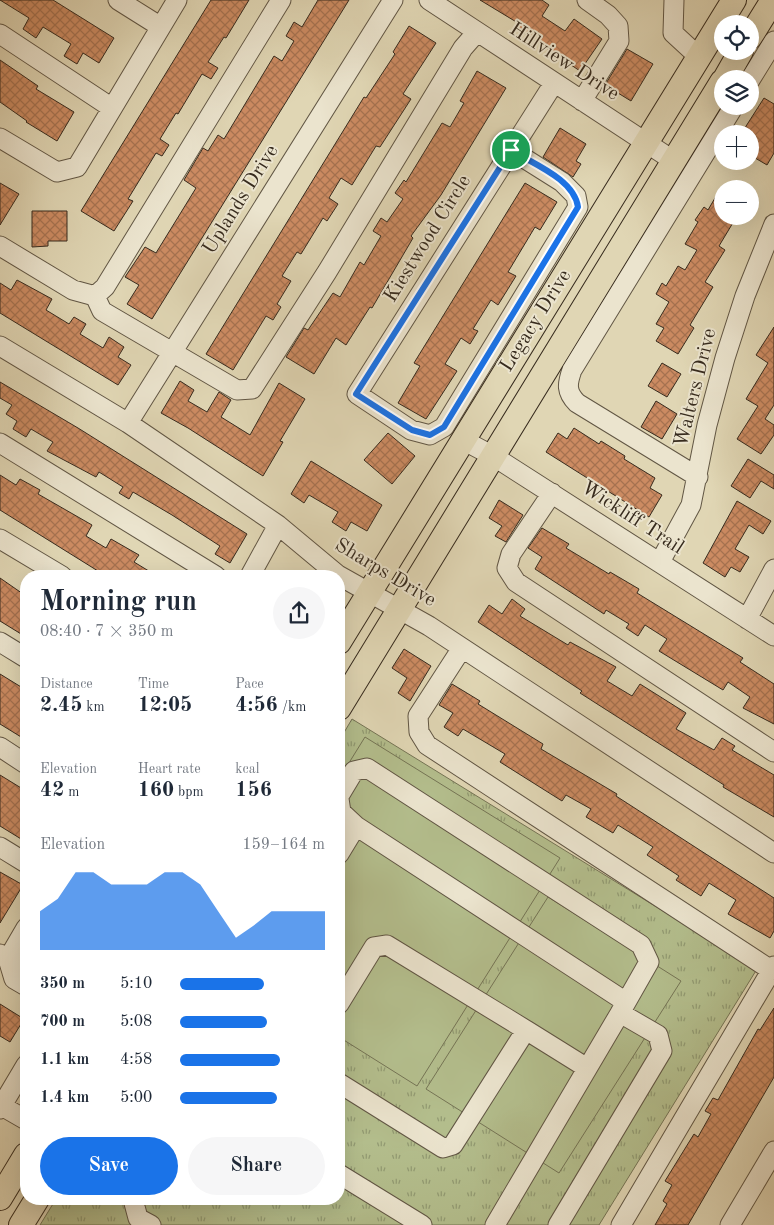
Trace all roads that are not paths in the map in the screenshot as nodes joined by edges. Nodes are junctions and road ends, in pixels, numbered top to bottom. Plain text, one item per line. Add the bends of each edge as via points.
1 (118, 0) edge
2 (177, 0) edge
3 (281, 0) edge
4 (392, 0) edge
5 (429, 0) edge
6 (587, 0) edge
7 (674, 0) edge
8 (734, 0) edge
9 (767, 2) edge
10 (759, 18) edge
11 (161, 27) junction
12 (477, 32) junction
13 (0, 34) edge
14 (774, 41) edge
15 (699, 57) junction
16 (759, 61) edge
17 (742, 70) edge
18 (554, 83) junction
19 (714, 95) edge
20 (582, 101) junction
21 (112, 108) junction
22 (728, 115) edge
23 (0, 138) edge
24 (646, 142) junction
25 (511, 150) junction
26 (674, 161) junction
27 (774, 224) edge
28 (0, 246) edge
29 (95, 296) junction
30 (0, 346) edge
31 (173, 352) junction
32 (128, 423) junction
33 (463, 440) junction
34 (0, 443) edge
35 (493, 456) junction
36 (698, 477) junction
37 (552, 493) junction
38 (278, 525) junction
39 (0, 539) edge
40 (660, 562) junction
41 (774, 569) edge
42 (52, 570) edge
43 (206, 570) edge
44 (253, 570) edge
45 (332, 570) edge
46 (345, 578) edge
47 (370, 591) junction
48 (399, 609) junction
49 (747, 619) junction
50 (345, 632) edge
51 (774, 636) edge
52 (0, 642) edge
53 (462, 648) junction
54 (20, 654) edge
55 (345, 698) edge
56 (0, 748) edge
57 (774, 752) edge
58 (20, 760) edge
59 (345, 787) edge
60 (345, 816) edge
61 (356, 826) junction
62 (345, 844) edge
63 (0, 847) edge
64 (774, 853) edge
65 (20, 859) edge
66 (20, 936) edge
67 (4, 956) edge
68 (20, 962) edge
69 (773, 968) edge
70 (20, 982) edge
71 (345, 994) edge
72 (623, 1007) junction
73 (526, 1030) junction
74 (587, 1068) junction
75 (20, 1075) edge
76 (345, 1087) edge
77 (1, 1107) edge
78 (20, 1117) edge
79 (774, 1151) edge
80 (20, 1165) edge
81 (345, 1178) edge
82 (0, 1198) edge
83 (33, 1205) edge
84 (135, 1205) edge
85 (21, 1225) edge
86 (150, 1225) edge
87 (422, 1225) edge
88 (495, 1225) edge
89 (558, 1225) edge
90 (621, 1225) edge
91 (730, 1225) edge

1 - 11 street
2 - 11 street
3 - 29 street via 105,288
4 - 31 street, Uplands Drive
5 - 12 street, Hillview Drive
6 - 20 street via 618,26 620,40
7 - 15 street via 673,33
8 - 15 main road, Legacy Drive
9 - 10 main road
11 - 21 street
12 - 18 street, Hillview Drive
12 - 31 street via 463,48 252,389 237,390
13 - 21 street
14 - 16 street
15 - 24 main road, Legacy Drive
16 - 17 main road
18 - 20 street, Hillview Drive
18 - 25 street, Kiestwood Circle
19 - 26 main road, Legacy Drive
20 - 24 street, Hillview Drive
21 - 23 street via 77,167 57,172
22 - 36 street via 572,370 568,382 569,395 577,403
24 - 26 street, Hillview Drive
24 - 33 main road, Legacy Drive
25 - 25 street, Kiestwood Circle via 356,394 412,430 430,435 444,427 578,207 576,196 562,182
26 - 35 main road, Legacy Drive
27 - 36 street, Walters Drive via 745,296 725,358
28 - 29 street via 73,290
29 - 31 street via 102,310
30 - 32 street, Sharps Drive
31 - 32 street, Uplands Drive
32 - 38 street, Sharps Drive
33 - 35 street, Wickliff Trail
33 - 47 main road, Legacy Drive
34 - 43 street
35 - 37 street, Wickliff Trail
35 - 48 main road, Legacy Drive
36 - 40 street, Walters Drive via 686,518
37 - 40 street, Wickliff Trail
37 - 57 street via 511,554 507,568 516,582
38 - 44 street
38 - 45 street, Sharps Drive
39 - 42 street
40 - 49 street, Wickliff Trail
41 - 49 street
46 - 47 street, Sharps Drive
47 - 48 street, Sharps Drive
47 - 50 main road, Legacy Drive
48 - 53 street, Sharps Drive
48 - 55 main road, Legacy Drive
49 - 51 street, Wickliff Trail
52 - 54 street
53 - 64 street, Sharps Drive
53 - 69 street via 418,716 419,732 427,745
56 - 58 street
59 - 72 street via 354,771 367,768 640,946 649,962
60 - 61 street
61 - 62 street
61 - 72 street
63 - 65 street
66 - 67 street
67 - 68 street
67 - 70 street via 14,978
69 - 90 street
71 - 73 street via 374,947 387,945
72 - 74 street
72 - 89 street via 658,1035 662,1051
73 - 74 street
73 - 76 street via 453,1145 443,1148
74 - 88 street
75 - 77 street
77 - 78 street
79 - 91 street
80 - 82 main road
81 - 87 street
83 - 85 main road
84 - 86 street via 138,1218

